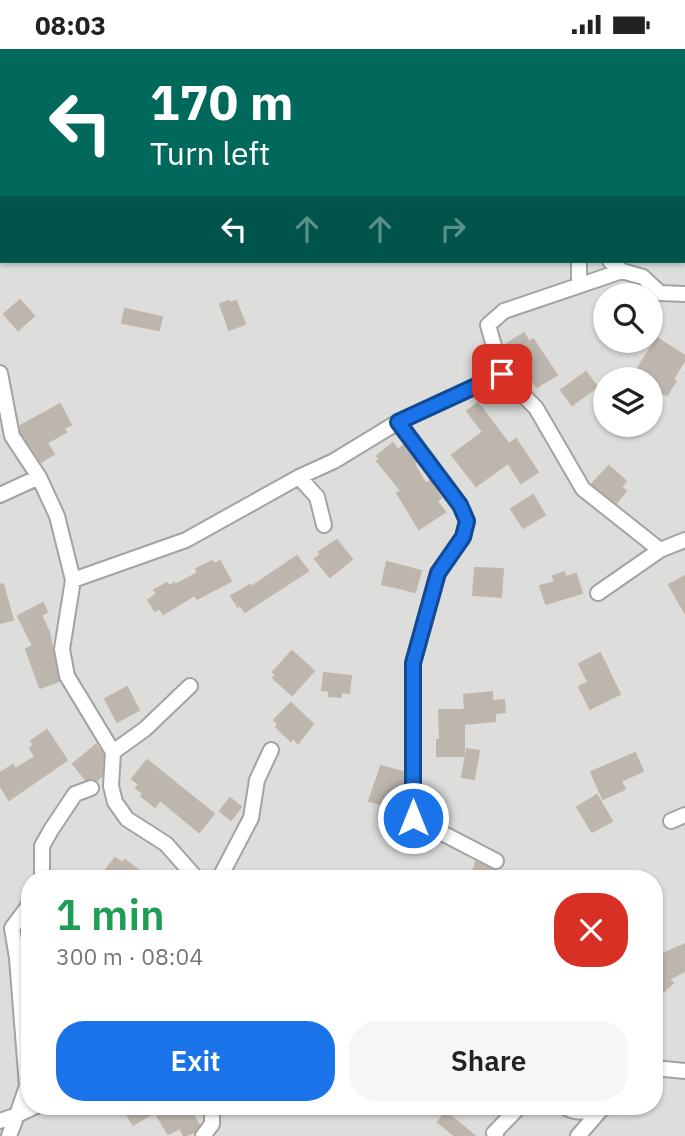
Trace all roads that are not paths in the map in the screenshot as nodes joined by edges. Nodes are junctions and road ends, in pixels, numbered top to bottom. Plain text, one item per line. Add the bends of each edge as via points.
1 (579, 263) edge
2 (612, 263) edge
3 (622, 271) junction
4 (579, 285) junction
5 (685, 295) edge
6 (0, 373) edge
7 (502, 374) junction
8 (398, 422) junction
9 (39, 477) junction
10 (299, 477) junction
11 (0, 495) edge
12 (324, 526) dead end
13 (685, 540) edge
14 (660, 550) junction
15 (73, 580) junction
16 (598, 593) dead end
17 (190, 686) dead end
18 (271, 750) dead end
19 (113, 752) junction
20 (91, 788) dead end
21 (685, 815) edge
22 (671, 821) dead end
23 (496, 861) dead end
24 (43, 870) edge
25 (189, 870) edge
26 (224, 870) edge
27 (21, 912) edge
28 (6, 925) edge
29 (21, 1009) edge
30 (663, 1068) edge
31 (685, 1071) edge
32 (21, 1105) edge
33 (21, 1114) edge
34 (18, 1115) junction
35 (212, 1115) edge
36 (511, 1115) edge
37 (595, 1115) edge
38 (0, 1121) edge
39 (9, 1136) edge
40 (203, 1136) edge
41 (496, 1136) edge
42 (578, 1136) edge

1 - 4 street
2 - 3 street
3 - 4 street
3 - 5 street via 643,277 660,293
4 - 7 street via 504,311 488,325
6 - 9 street via 12,436
7 - 8 street
7 - 14 street via 536,408 583,489
8 - 10 street
8 - 23 street via 467,521 463,537 438,573 413,663 413,818
9 - 11 street
9 - 15 street via 57,516
10 - 12 street via 317,497
10 - 15 street via 186,540
13 - 14 street
14 - 16 street
15 - 19 street via 62,649 67,676
17 - 19 street
18 - 26 street via 257,780 251,818
19 - 25 street via 115,802 127,819 166,844
20 - 24 street via 75,794 51,830 42,846
21 - 22 street
27 - 28 street
28 - 29 street
30 - 31 street
32 - 34 street
33 - 34 street
34 - 38 street
34 - 39 street
35 - 40 street via 212,1124
36 - 41 street
37 - 42 street

